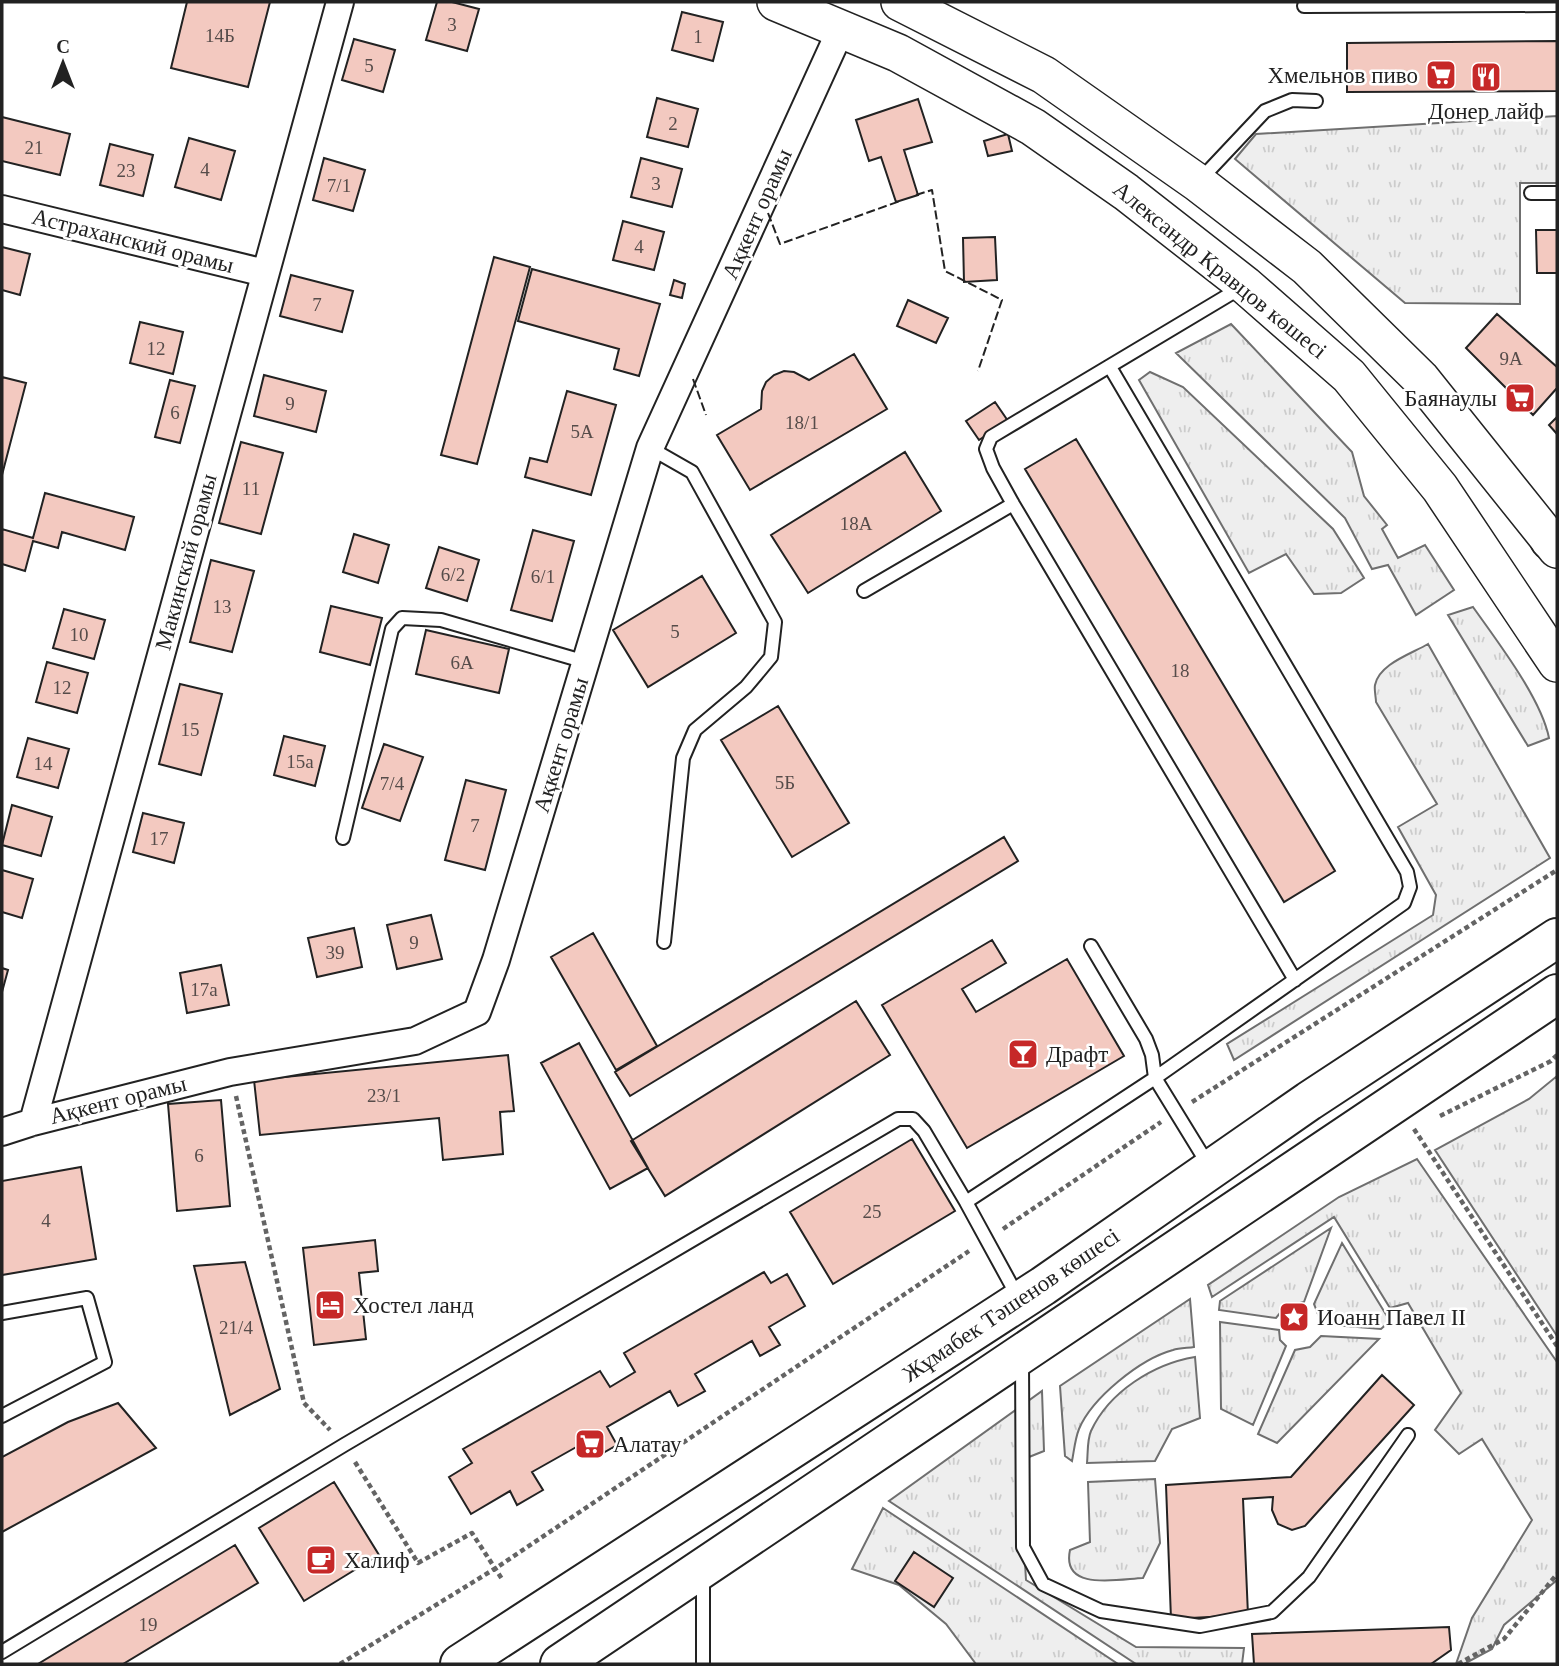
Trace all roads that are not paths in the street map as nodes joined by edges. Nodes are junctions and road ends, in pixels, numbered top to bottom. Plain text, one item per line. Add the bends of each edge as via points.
1 (340, 2) edge
2 (776, 2) edge
3 (900, 2) edge
4 (1557, 5) edge
5 (1304, 6) dead end
6 (842, 27) junction
7 (1316, 101) dead end
8 (1198, 183) junction
9 (1557, 192) edge
10 (1531, 193) dead end
11 (2, 209) edge
12 (265, 273) junction
13 (1245, 285) junction
14 (1110, 367) junction
15 (650, 448) junction
16 (1013, 504) junction
17 (1555, 543) edge
18 (863, 591) dead end
19 (586, 662) junction
20 (1557, 663) edge
21 (343, 838) dead end
22 (1557, 938) edge
23 (664, 942) dead end
24 (1091, 946) dead end
25 (1295, 980) junction
26 (1557, 994) edge
27 (1155, 1078) junction
28 (33, 1122) junction
29 (2, 1132) edge
30 (1210, 1169) junction
31 (966, 1202) junction
32 (1020, 1301) junction
33 (2, 1313) edge
34 (1021, 1354) junction
35 (2, 1416) edge
36 (1408, 1435) dead end
37 (703, 1568) junction
38 (2, 1652) edge
39 (573, 1659) edge
40 (460, 1664) edge
41 (703, 1664) edge

1 - 12 street, Макинский орамы
2 - 6 main road, Александр Кравцов көшесі
3 - 8 main road via 1044,75
4 - 5 lane
6 - 13 main road, Александр Кравцов көшесі via 1033,128 1126,192
6 - 15 street, Ақкент орамы
7 - 8 lane via 1292,100 1265,111
8 - 17 main road via 1307,267 1421,379
9 - 10 lane
11 - 12 street, Астраханский орамы
12 - 28 street, Макинский орамы
13 - 14 lane
13 - 20 main road, Александр Кравцов көшесі via 1349,376 1440,488
14 - 16 lane via 990,437 986,449
14 - 25 lane via 1407,872 1410,887 1404,902
15 - 19 street, Ақкент орамы
15 - 23 lane via 692,472 775,622 771,657 746,687 695,730 683,758
16 - 18 lane
16 - 25 lane
19 - 21 lane via 441,620 402,618 392,629
19 - 28 street, Ақкент орамы via 477,1012 415,1041 230,1072
22 - 30 main road, Жұмабек Тәшенов көшесі
24 - 27 lane via 1146,1039
25 - 27 lane
26 - 34 main road, Жұмабек Тәшенов көшесі
27 - 30 lane
27 - 31 lane
28 - 29 street, Ақкент орамы
30 - 32 main road, Жұмабек Тәшенов көшесі
31 - 32 lane
31 - 38 lane via 924,1131 913,1119 898,1119
32 - 40 main road, Жұмабек Тәшенов көшесі
33 - 35 lane via 88,1298 105,1363
34 - 36 lane via 1023,1547 1043,1584 1101,1611 1200,1626 1272,1612 1309,1577
34 - 37 main road, Жұмабек Тәшенов көшесі
37 - 39 main road, Жұмабек Тәшенов көшесі
37 - 41 lane

